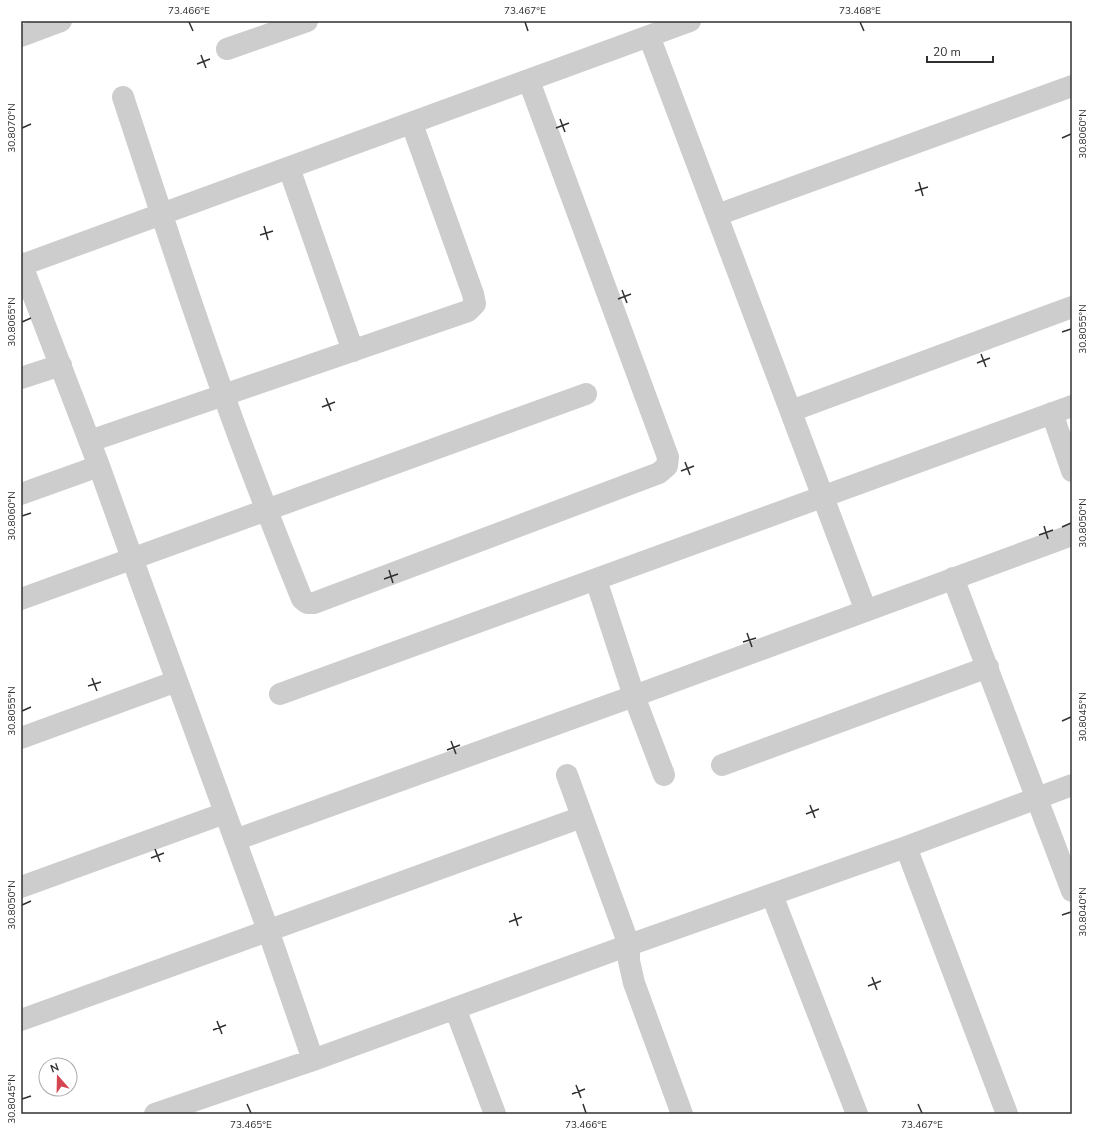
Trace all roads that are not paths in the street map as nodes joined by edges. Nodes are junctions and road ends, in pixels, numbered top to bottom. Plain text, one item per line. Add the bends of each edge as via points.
1 (61, 21) edge
2 (307, 21) edge
3 (690, 21) edge
4 (21, 36) edge
5 (649, 36) junction
6 (227, 50) dead end
7 (529, 81) junction
8 (1072, 86) edge
9 (123, 97) dead end
10 (412, 124) junction
11 (289, 168) junction
12 (161, 214) junction
13 (717, 215) junction
14 (21, 264) edge
15 (1072, 307) edge
16 (353, 351) junction
17 (61, 365) junction
18 (21, 378) edge
19 (586, 394) dead end
20 (224, 395) junction
21 (1072, 406) edge
22 (791, 412) junction
23 (1052, 414) junction
24 (90, 441) junction
25 (99, 466) junction
26 (1072, 471) edge
27 (21, 494) edge
28 (824, 496) junction
29 (266, 510) junction
30 (1072, 535) edge
31 (132, 558) junction
32 (953, 578) junction
33 (596, 580) junction
34 (21, 599) edge
35 (866, 610) junction
36 (988, 667) junction
37 (177, 682) junction
38 (280, 694) dead end
39 (634, 696) junction
40 (21, 738) edge
41 (722, 765) dead end
42 (567, 775) dead end
43 (664, 775) dead end
44 (1072, 785) edge
45 (1038, 798) junction
46 (225, 813) junction
47 (582, 817) junction
48 (234, 840) junction
49 (906, 847) junction
50 (21, 888) edge
51 (1072, 891) edge
52 (772, 895) junction
53 (268, 930) junction
54 (629, 945) junction
55 (455, 1008) junction
56 (21, 1020) edge
57 (313, 1060) junction
58 (155, 1114) edge
59 (495, 1114) edge
60 (682, 1114) edge
61 (857, 1114) edge
62 (1007, 1114) edge

1 - 4 street
2 - 6 street
3 - 5 street
5 - 7 street
5 - 13 street
7 - 10 street
7 - 29 street via 668,458 667,466 659,473 314,603 307,603 302,599
8 - 13 street
9 - 12 street
10 - 11 street
10 - 16 street via 475,304 468,311
11 - 12 street
11 - 16 street
12 - 14 street
12 - 20 street
13 - 22 street
14 - 17 street
15 - 22 street
16 - 20 street
17 - 18 street
17 - 24 street
19 - 29 street
20 - 24 street
20 - 29 street
21 - 23 street
22 - 28 street
23 - 26 street
23 - 28 street
24 - 25 street
25 - 27 street
25 - 31 street
28 - 33 street
28 - 35 street
29 - 31 street
30 - 32 street
31 - 34 street
31 - 37 street
32 - 35 street
32 - 36 street
33 - 38 street
33 - 39 street
35 - 39 street
36 - 41 street
36 - 45 street
37 - 40 street
37 - 46 street
39 - 43 street
39 - 48 street
42 - 47 street
44 - 45 street
45 - 49 street
45 - 51 street
46 - 48 street
46 - 50 street
47 - 53 street
47 - 54 street
48 - 53 street
49 - 52 street
49 - 62 street
52 - 54 street
52 - 61 street
53 - 56 street
53 - 57 street
54 - 55 street
54 - 60 street via 629,961 634,984
55 - 57 street
55 - 59 street
57 - 58 street

